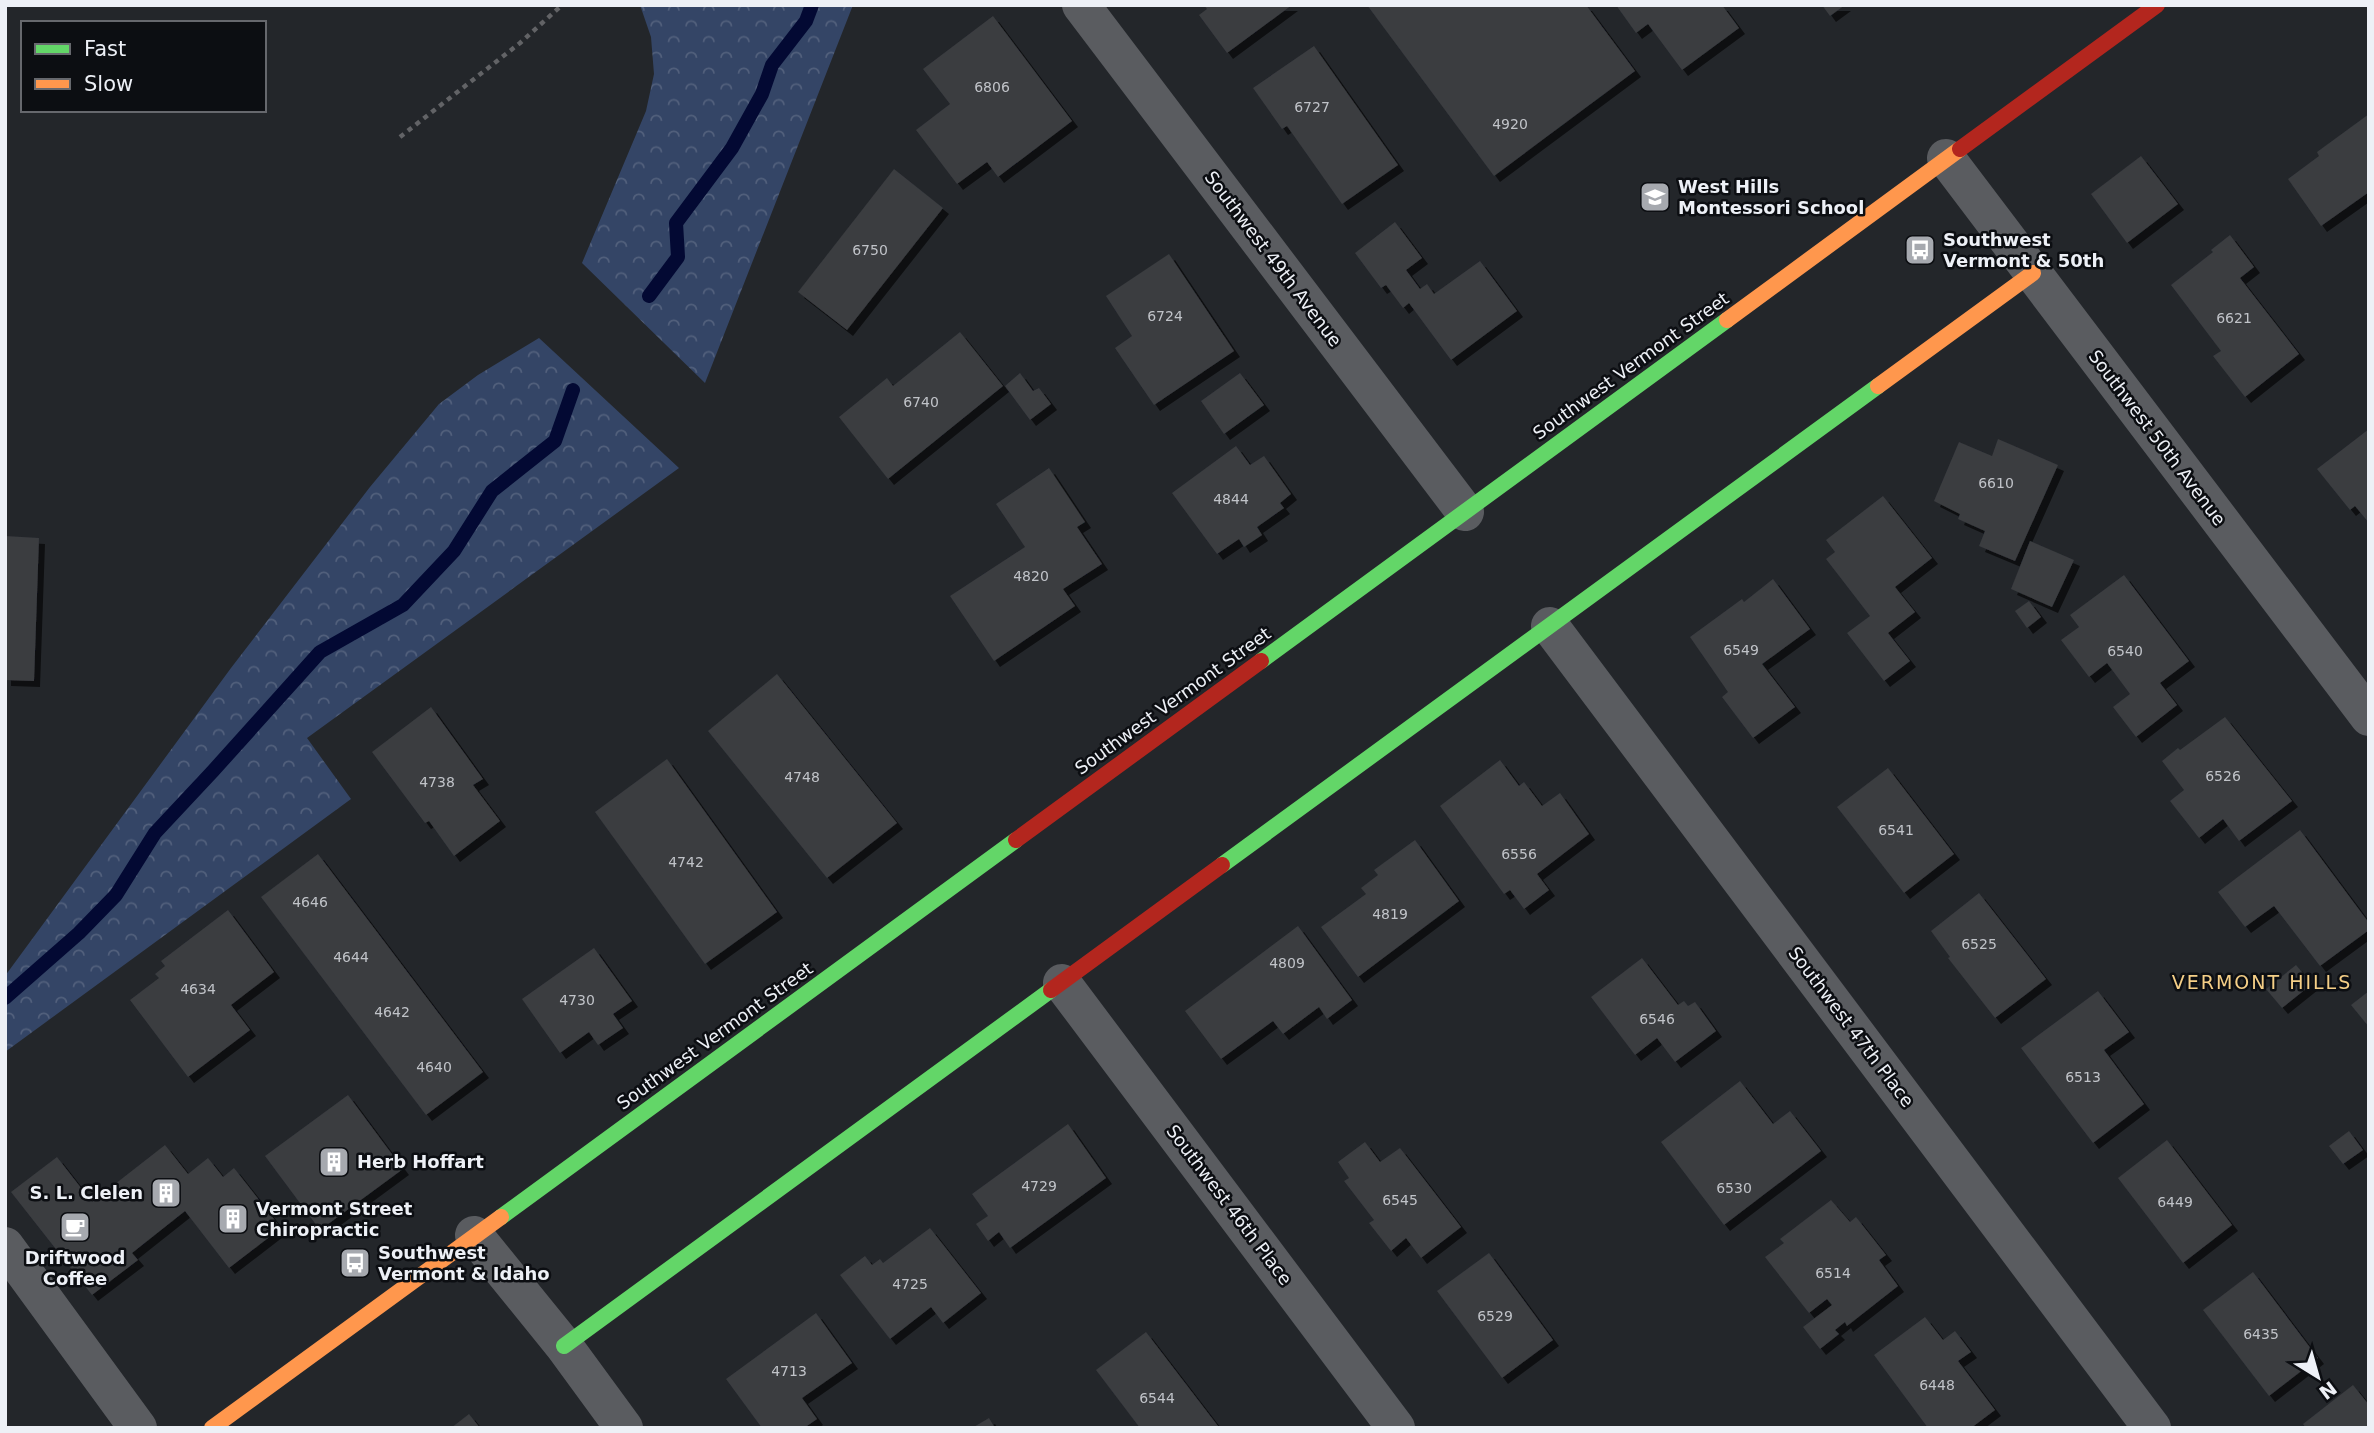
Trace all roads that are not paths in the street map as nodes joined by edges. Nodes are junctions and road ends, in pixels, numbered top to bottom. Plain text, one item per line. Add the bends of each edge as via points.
1 (1081, 5) edge
2 (2157, 5) edge
3 (1946, 158) junction
4 (2033, 272) junction
5 (1465, 512) junction
6 (1550, 626) junction
7 (2367, 710) edge
8 (1062, 983) junction
9 (474, 1235) junction
10 (5, 1246) edge
11 (564, 1346) junction
12 (138, 1428) edge
13 (212, 1428) edge
14 (624, 1428) edge
15 (1396, 1428) edge
16 (2152, 1428) edge

1 - 5 street, Southwest 49th Avenue
2 - 3 main road, Southwest Vermont Street
3 - 4 street, Southwest 50th Avenue
3 - 5 main road, Southwest Vermont Street
4 - 6 main road
4 - 7 street, Southwest 50th Avenue
5 - 9 main road, Southwest Vermont Street
6 - 8 main road
6 - 16 street, Southwest 47th Place
8 - 11 main road
8 - 15 street, Southwest 46th Place
9 - 11 street
9 - 13 main road, Southwest Vermont Street
10 - 12 street
11 - 14 street

